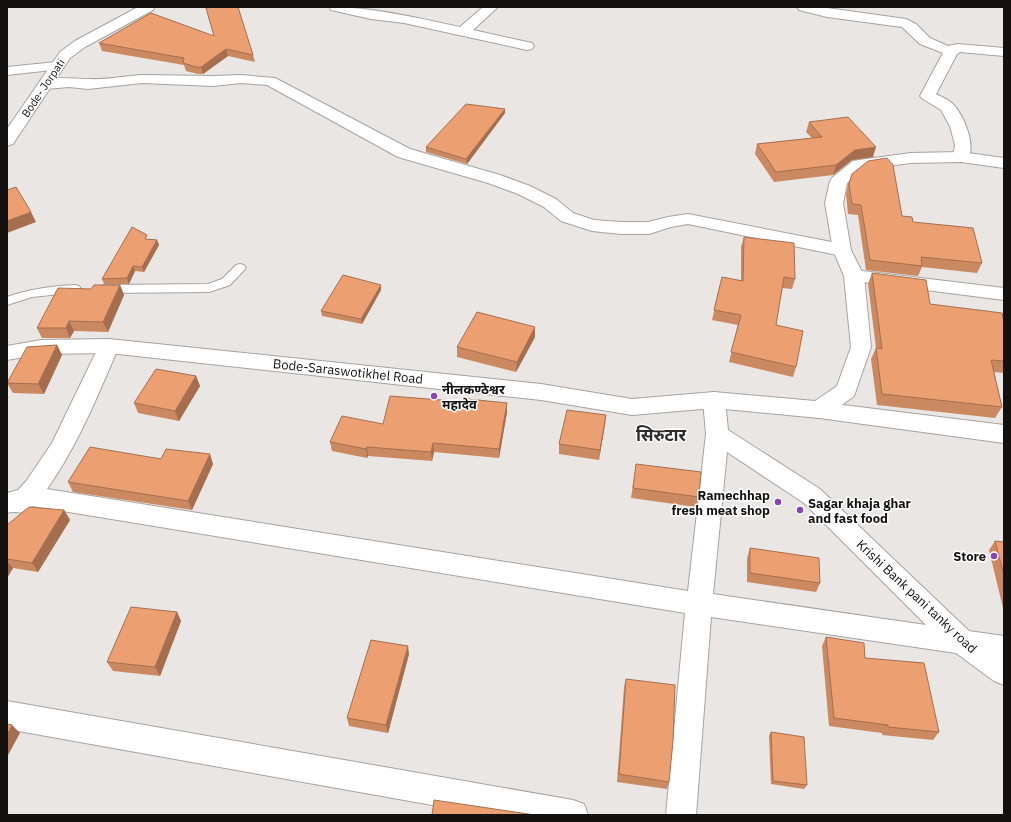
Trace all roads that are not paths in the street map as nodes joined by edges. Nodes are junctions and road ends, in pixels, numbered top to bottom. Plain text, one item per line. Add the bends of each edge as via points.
1 (148, 7) edge
2 (336, 7) edge
3 (491, 7) edge
4 (804, 7) edge
5 (376, 11) edge
6 (463, 32) junction
7 (527, 46) dead end
8 (951, 51) junction
9 (1004, 52) edge
10 (56, 66) junction
11 (7, 71) edge
12 (46, 84) junction
13 (7, 141) edge
14 (961, 157) junction
15 (1004, 163) edge
16 (842, 250) junction
17 (240, 268) dead end
18 (854, 276) junction
19 (1004, 294) edge
20 (7, 302) edge
21 (109, 346) junction
22 (7, 353) edge
23 (714, 400) junction
24 (819, 410) junction
25 (717, 434) junction
26 (1004, 434) edge
27 (18, 499) edge
28 (7, 518) edge
29 (699, 604) junction
30 (963, 643) junction
31 (1004, 648) edge
32 (1004, 672) edge
33 (7, 715) edge
34 (574, 815) edge
35 (681, 815) edge

1 - 10 street, Bode- Jorpati via 80,44 65,55
2 - 5 street
3 - 6 street
4 - 8 street via 827,13 906,24 912,26 931,46
5 - 6 street via 404,20
6 - 7 street
8 - 9 street via 958,48
8 - 14 street via 928,96 947,108 958,126 964,145
10 - 11 street
10 - 12 street, Bode- Jorpati
12 - 13 street, Bode- Jorpati
12 - 16 street via 88,84 142,78 213,81 240,78 270,81 404,153 524,190 550,203 567,217 592,225 649,228 688,219
14 - 15 street
14 - 16 street via 911,158 859,165 839,182 834,203
16 - 18 street
17 - 20 lane via 226,282 209,288 56,290 18,296
18 - 19 street
18 - 24 street via 861,347 846,390
21 - 22 street, Bode-Saraswotikhel Road via 41,347
21 - 23 street, Bode-Saraswotikhel Road via 541,392 632,407
21 - 27 street via 59,454
23 - 24 street, Bode-Saraswotikhel Road
23 - 25 street
24 - 26 street, Bode-Saraswotikhel Road
25 - 29 street
25 - 30 street, Krishi Bank pani tanky road via 812,496
27 - 28 street
27 - 29 street
29 - 30 street
29 - 35 street
30 - 31 street
30 - 32 street, Krishi Bank pani tanky road
33 - 34 street

